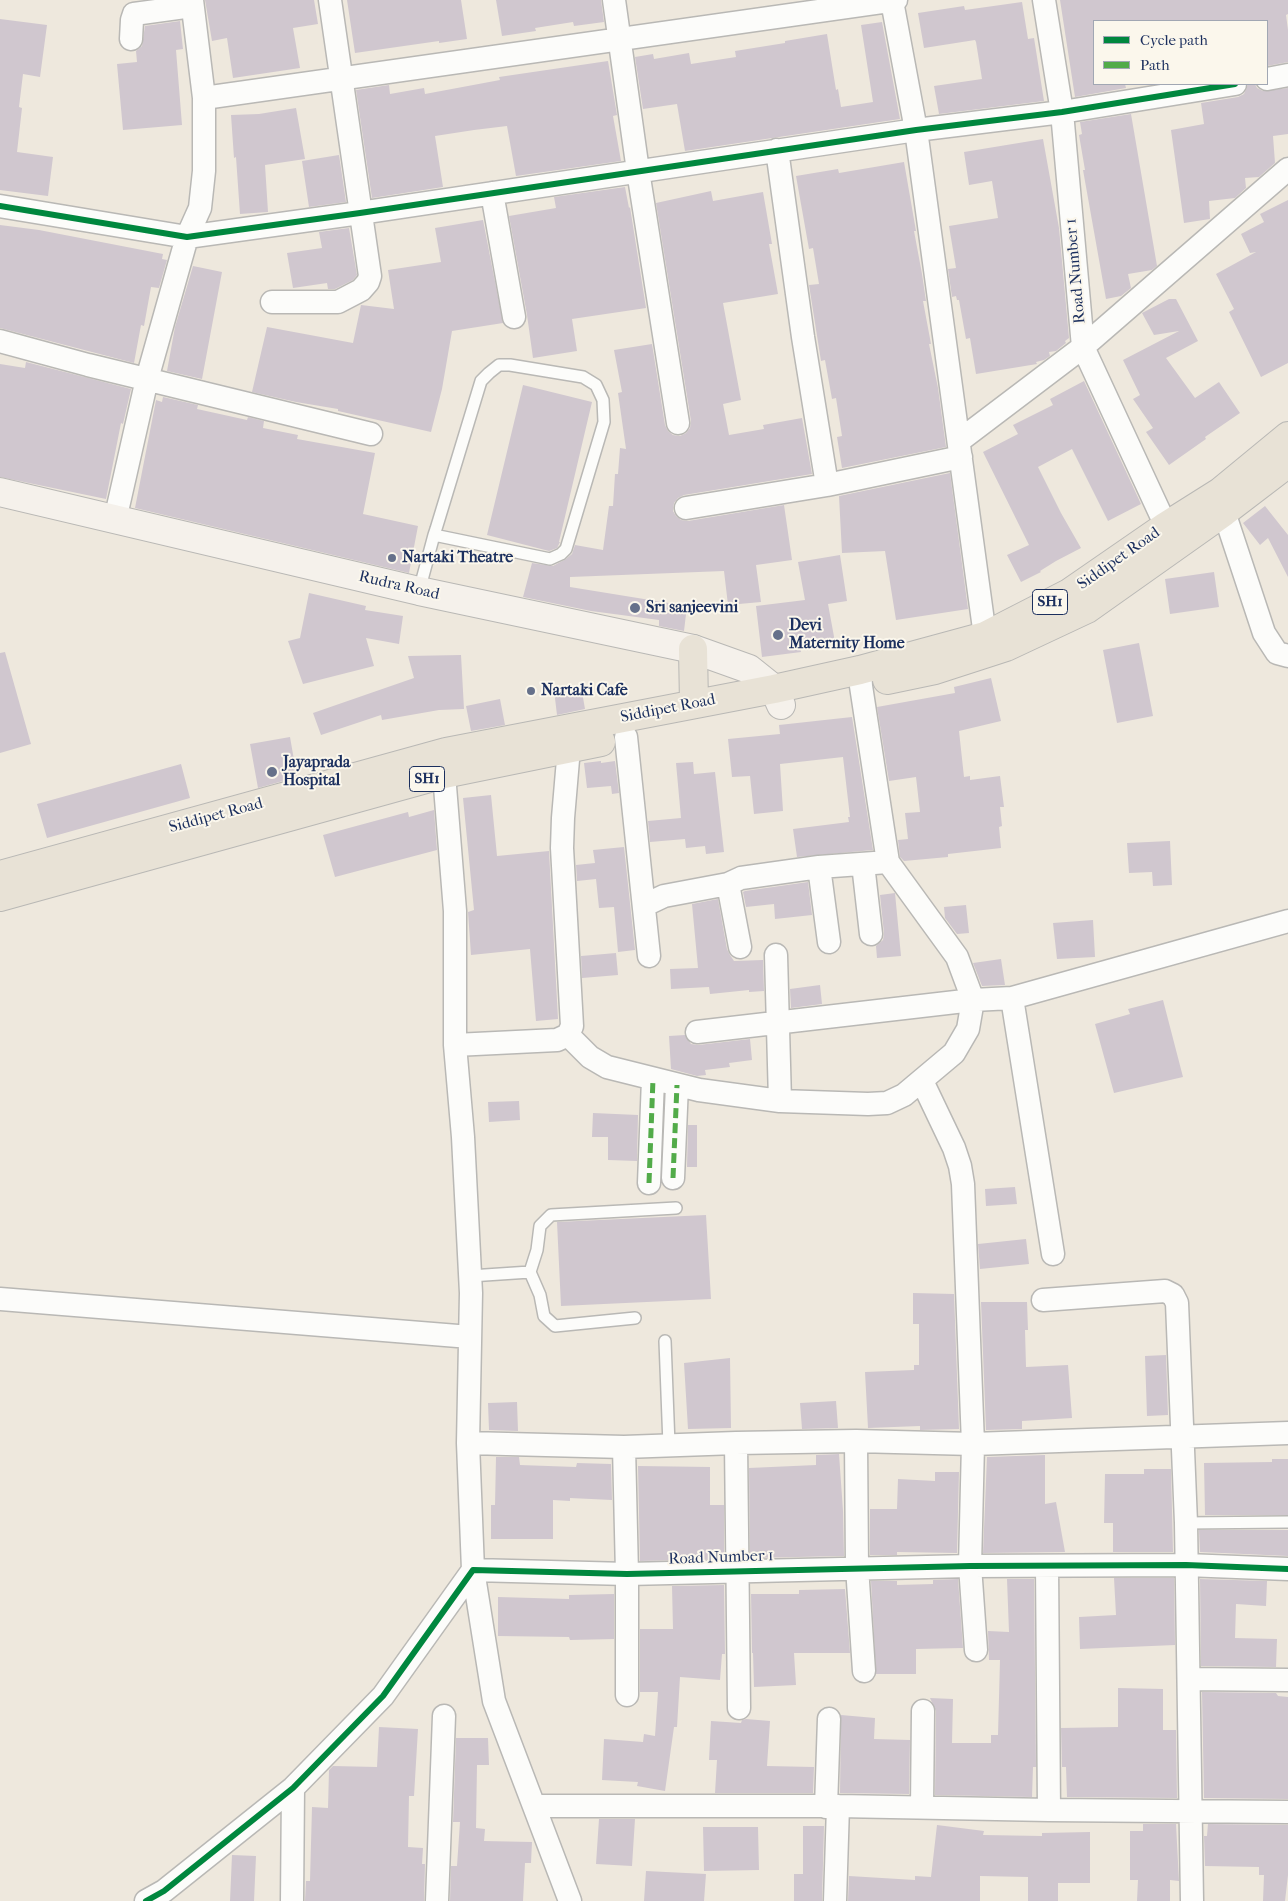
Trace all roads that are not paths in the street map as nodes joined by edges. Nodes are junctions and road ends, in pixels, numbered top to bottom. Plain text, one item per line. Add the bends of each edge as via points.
1 (330, 0) edge
2 (614, 0) edge
3 (894, 0) edge
4 (1044, 0) edge
5 (192, 3) edge
6 (132, 38) dead end
7 (620, 40) junction
8 (1288, 75) edge
9 (341, 79) junction
10 (1268, 79) edge
11 (1229, 85) edge
12 (204, 98) junction
13 (1062, 112) junction
14 (916, 130) junction
15 (777, 150) junction
16 (1288, 169) edge
17 (638, 171) junction
18 (492, 193) junction
19 (0, 206) edge
20 (360, 213) junction
21 (187, 237) junction
22 (272, 302) dead end
23 (514, 318) dead end
24 (0, 341) edge
25 (1083, 347) junction
26 (147, 379) junction
27 (678, 423) dead end
28 (371, 434) dead end
29 (1288, 436) edge
30 (960, 449) junction
31 (1288, 463) edge
32 (827, 485) junction
33 (0, 492) edge
34 (686, 508) dead end
35 (1224, 512) junction
36 (115, 520) junction
37 (1166, 526) junction
38 (434, 535) junction
39 (419, 591) junction
40 (985, 636) junction
41 (693, 649) junction
42 (1288, 656) edge
43 (860, 678) junction
44 (778, 697) junction
45 (694, 704) junction
46 (626, 736) junction
47 (569, 748) junction
48 (444, 774) junction
49 (888, 862) junction
50 (863, 864) junction
51 (819, 867) junction
52 (0, 875) edge
53 (728, 884) junction
54 (0, 897) edge
55 (645, 905) junction
56 (1288, 920) edge
57 (870, 934) dead end
58 (829, 942) dead end
59 (740, 947) dead end
60 (776, 955) dead end
61 (649, 956) dead end
62 (1012, 998) junction
63 (973, 1000) junction
64 (777, 1023) junction
65 (697, 1032) dead end
66 (568, 1036) junction
67 (455, 1045) junction
68 (653, 1079) junction
69 (922, 1081) junction
70 (677, 1085) junction
71 (780, 1101) junction
72 (673, 1178) dead end
73 (649, 1183) dead end
74 (676, 1208) dead end
75 (1053, 1254) dead end
76 (530, 1272) junction
77 (470, 1276) junction
78 (0, 1299) edge
79 (1043, 1300) dead end
80 (635, 1318) dead end
81 (470, 1338) junction
82 (665, 1341) dead end
83 (1288, 1433) edge
84 (1182, 1438) junction
85 (856, 1441) junction
86 (468, 1443) junction
87 (736, 1443) junction
88 (973, 1444) junction
89 (669, 1446) junction
90 (624, 1447) junction
91 (1288, 1522) edge
92 (1186, 1523) junction
93 (1186, 1565) junction
94 (970, 1566) junction
95 (1047, 1566) junction
96 (857, 1568) junction
97 (1288, 1569) edge
98 (473, 1570) junction
99 (738, 1572) junction
100 (627, 1574) junction
101 (976, 1650) dead end
102 (864, 1671) dead end
103 (1190, 1679) junction
104 (1288, 1680) edge
105 (627, 1695) dead end
106 (739, 1708) dead end
107 (923, 1711) dead end
108 (444, 1716) dead end
109 (828, 1719) dead end
110 (293, 1788) junction
111 (535, 1806) junction
112 (832, 1807) junction
113 (922, 1808) junction
114 (1049, 1810) junction
115 (1192, 1812) junction
116 (1288, 1812) edge
117 (158, 1898) edge
118 (292, 1901) edge
119 (437, 1901) edge
120 (570, 1901) edge
121 (835, 1901) edge
122 (1192, 1901) edge

1 - 9 street
2 - 7 street
3 - 7 street
3 - 14 street
4 - 13 street, Road Number 1
5 - 6 street via 134,14
5 - 12 street
7 - 9 street
7 - 17 street
8 - 10 street
9 - 12 street
9 - 20 street
11 - 13 street
12 - 21 street via 204,171 200,208
13 - 14 street
13 - 25 street, Road Number 1
14 - 15 street
14 - 30 street
15 - 17 street
15 - 32 street
16 - 25 street
17 - 18 street
17 - 27 street
18 - 20 street
18 - 23 street
19 - 21 street
20 - 21 street
20 - 22 street via 370,276 361,290 338,302
21 - 26 street
24 - 26 street
25 - 30 street
25 - 37 street, Road Number 1
26 - 28 street
26 - 36 street
29 - 37 main road, Siddipet Road / SH1 via 1220,492
30 - 32 street
30 - 40 street
31 - 35 main road, Siddipet Road / SH1
32 - 34 street
33 - 36 main road, Rudra Road
35 - 42 street via 1264,633 1278,653
35 - 43 main road, Siddipet Road / SH1 via 1087,609 1006,647 935,670
36 - 39 main road, Rudra Road
37 - 40 main road, Siddipet Road / SH1 via 1069,593
38 - 38 lane via 550,559 561,554 566,549 604,422 603,400 596,385 583,378 510,365 499,365 488,372 481,381
38 - 39 lane
39 - 41 main road, Rudra Road
40 - 43 main road, Siddipet Road / SH1
41 - 44 main road, Rudra Road via 749,669
41 - 45 main road
43 - 44 main road, Siddipet Road / SH1
43 - 49 street
44 - 45 main road, Siddipet Road / SH1
44 - 46 main road, Siddipet Road / SH1
45 - 52 main road, Siddipet Road / SH1 via 446,752
46 - 47 main road, Siddipet Road / SH1
46 - 55 street
47 - 48 main road, Siddipet Road / SH1
47 - 66 street via 562,848 572,1026
48 - 54 main road, Siddipet Road / SH1
48 - 67 street via 455,911
49 - 50 street
49 - 63 street via 957,957
50 - 51 street
50 - 57 street
51 - 53 street via 741,878
51 - 58 street
53 - 55 street via 664,896
53 - 59 street
55 - 61 street
56 - 62 street
60 - 64 street
62 - 63 street
62 - 75 street
63 - 64 street
63 - 69 street via 968,1029 954,1053
64 - 65 street
64 - 71 street
66 - 67 street via 557,1040
66 - 68 street via 590,1058 607,1067
67 - 77 street
68 - 70 street
68 - 73 street
69 - 71 street via 887,1103
69 - 88 street via 960,1166
70 - 71 street
70 - 72 street
74 - 76 lane via 551,1215 540,1226
76 - 77 lane
76 - 80 lane via 540,1295 544,1316 554,1326
77 - 81 street
78 - 81 street
79 - 84 street via 1164,1291 1173,1294 1177,1303
81 - 86 street
82 - 89 lane
83 - 84 street
84 - 88 street
84 - 92 street
85 - 87 street
85 - 88 street
85 - 96 street
86 - 90 street
86 - 98 street
87 - 89 street
87 - 99 street
88 - 94 street
89 - 90 street
90 - 100 street
91 - 92 lane
92 - 93 street
93 - 95 street, Road Number 1
93 - 97 street, Road Number 1
93 - 103 street
94 - 95 street, Road Number 1
94 - 96 street, Road Number 1
94 - 101 street
95 - 114 street
96 - 99 street, Road Number 1
96 - 102 street
98 - 100 street, Road Number 1
98 - 110 street via 383,1696
98 - 111 street via 494,1701
99 - 100 street, Road Number 1
99 - 106 street
100 - 105 street
103 - 104 street
103 - 115 street
107 - 113 street
108 - 119 street
109 - 112 street
110 - 117 street
110 - 118 street
111 - 112 street
111 - 120 street
112 - 113 street
112 - 121 street
113 - 114 street
114 - 115 street
115 - 116 street
115 - 122 street

